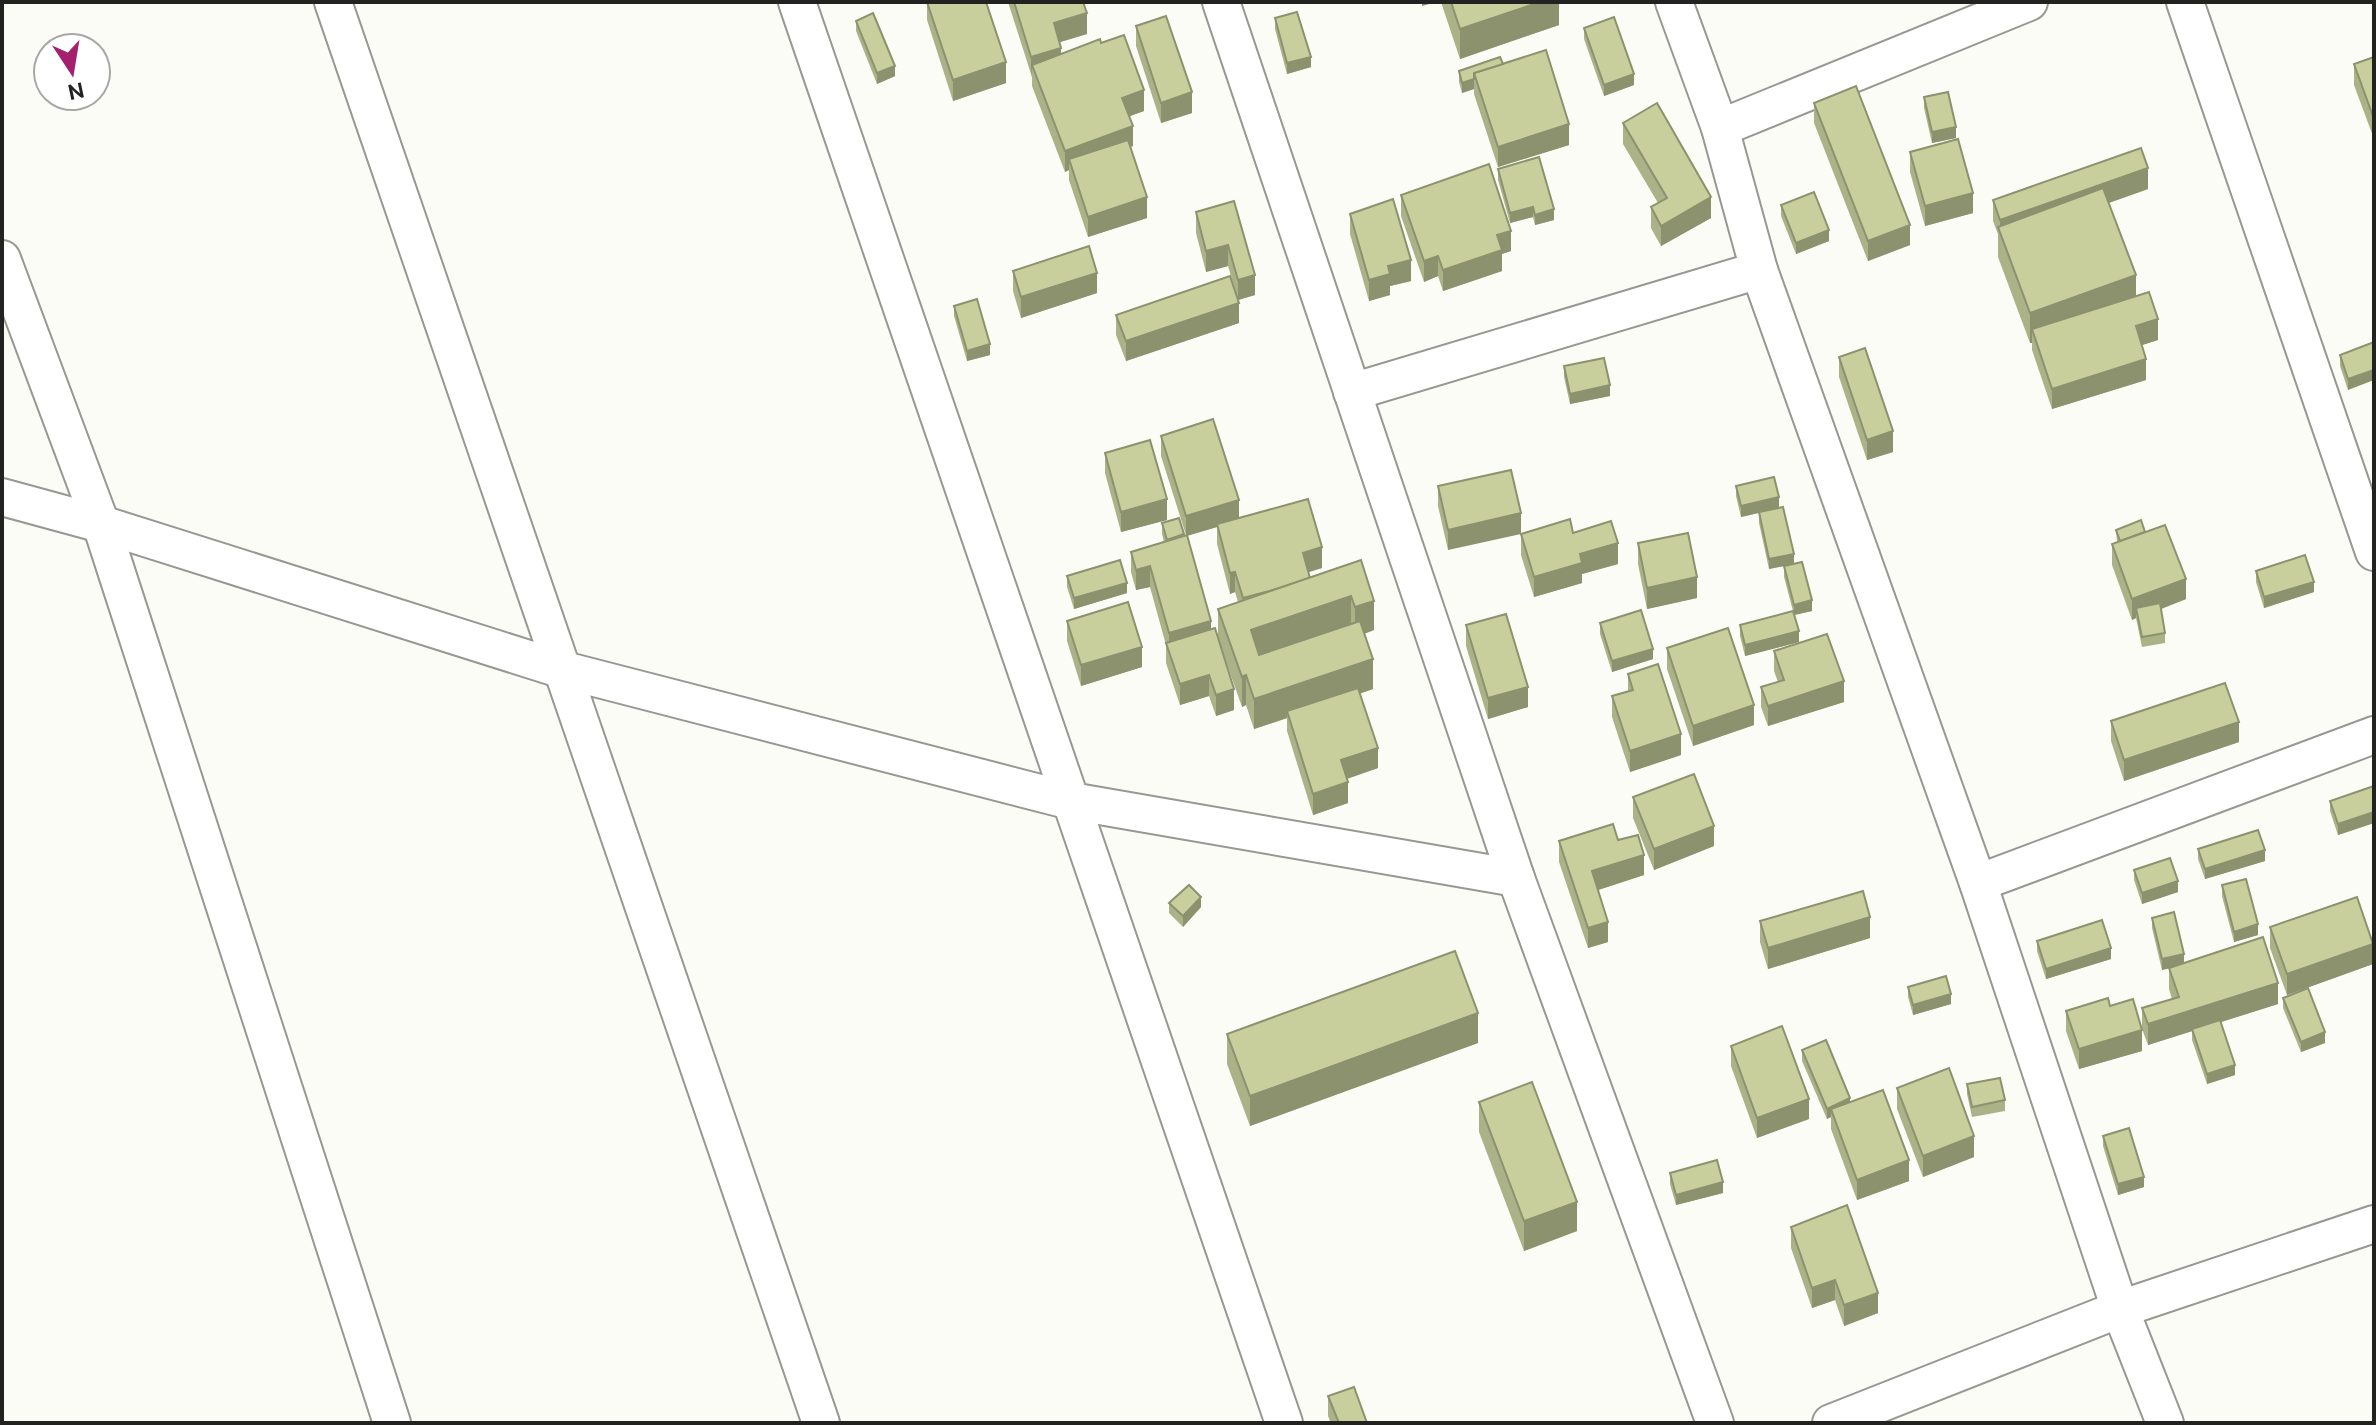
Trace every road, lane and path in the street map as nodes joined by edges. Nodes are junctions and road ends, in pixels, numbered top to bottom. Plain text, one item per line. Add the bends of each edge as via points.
1 (333, 2) edge
2 (797, 2) edge
3 (1221, 2) edge
4 (1674, 2) edge
5 (2029, 2) edge
6 (2185, 2) edge
7 (1720, 128) junction
8 (2, 259) edge
9 (1759, 270) junction
10 (1352, 392) junction
11 (2, 497) edge
12 (101, 524) junction
13 (2374, 552) edge
14 (560, 669) junction
15 (2374, 735) edge
16 (1071, 801) junction
17 (1516, 878) junction
18 (1978, 883) junction
19 (2374, 1224) edge
20 (2120, 1309) junction
21 (392, 1423) edge
22 (821, 1423) edge
23 (1284, 1423) edge
24 (1715, 1423) edge
25 (1831, 1423) edge
26 (2165, 1423) edge

1 - 14 street
2 - 16 street
3 - 10 street
4 - 7 street
5 - 7 street
6 - 13 street
7 - 9 street
8 - 12 street
9 - 10 street
9 - 18 street
10 - 17 street
11 - 12 street
12 - 14 street
12 - 21 street
14 - 16 street
14 - 22 street
15 - 18 street
16 - 17 street
16 - 23 street
17 - 24 street
18 - 20 street
19 - 20 street
20 - 25 street
20 - 26 street

